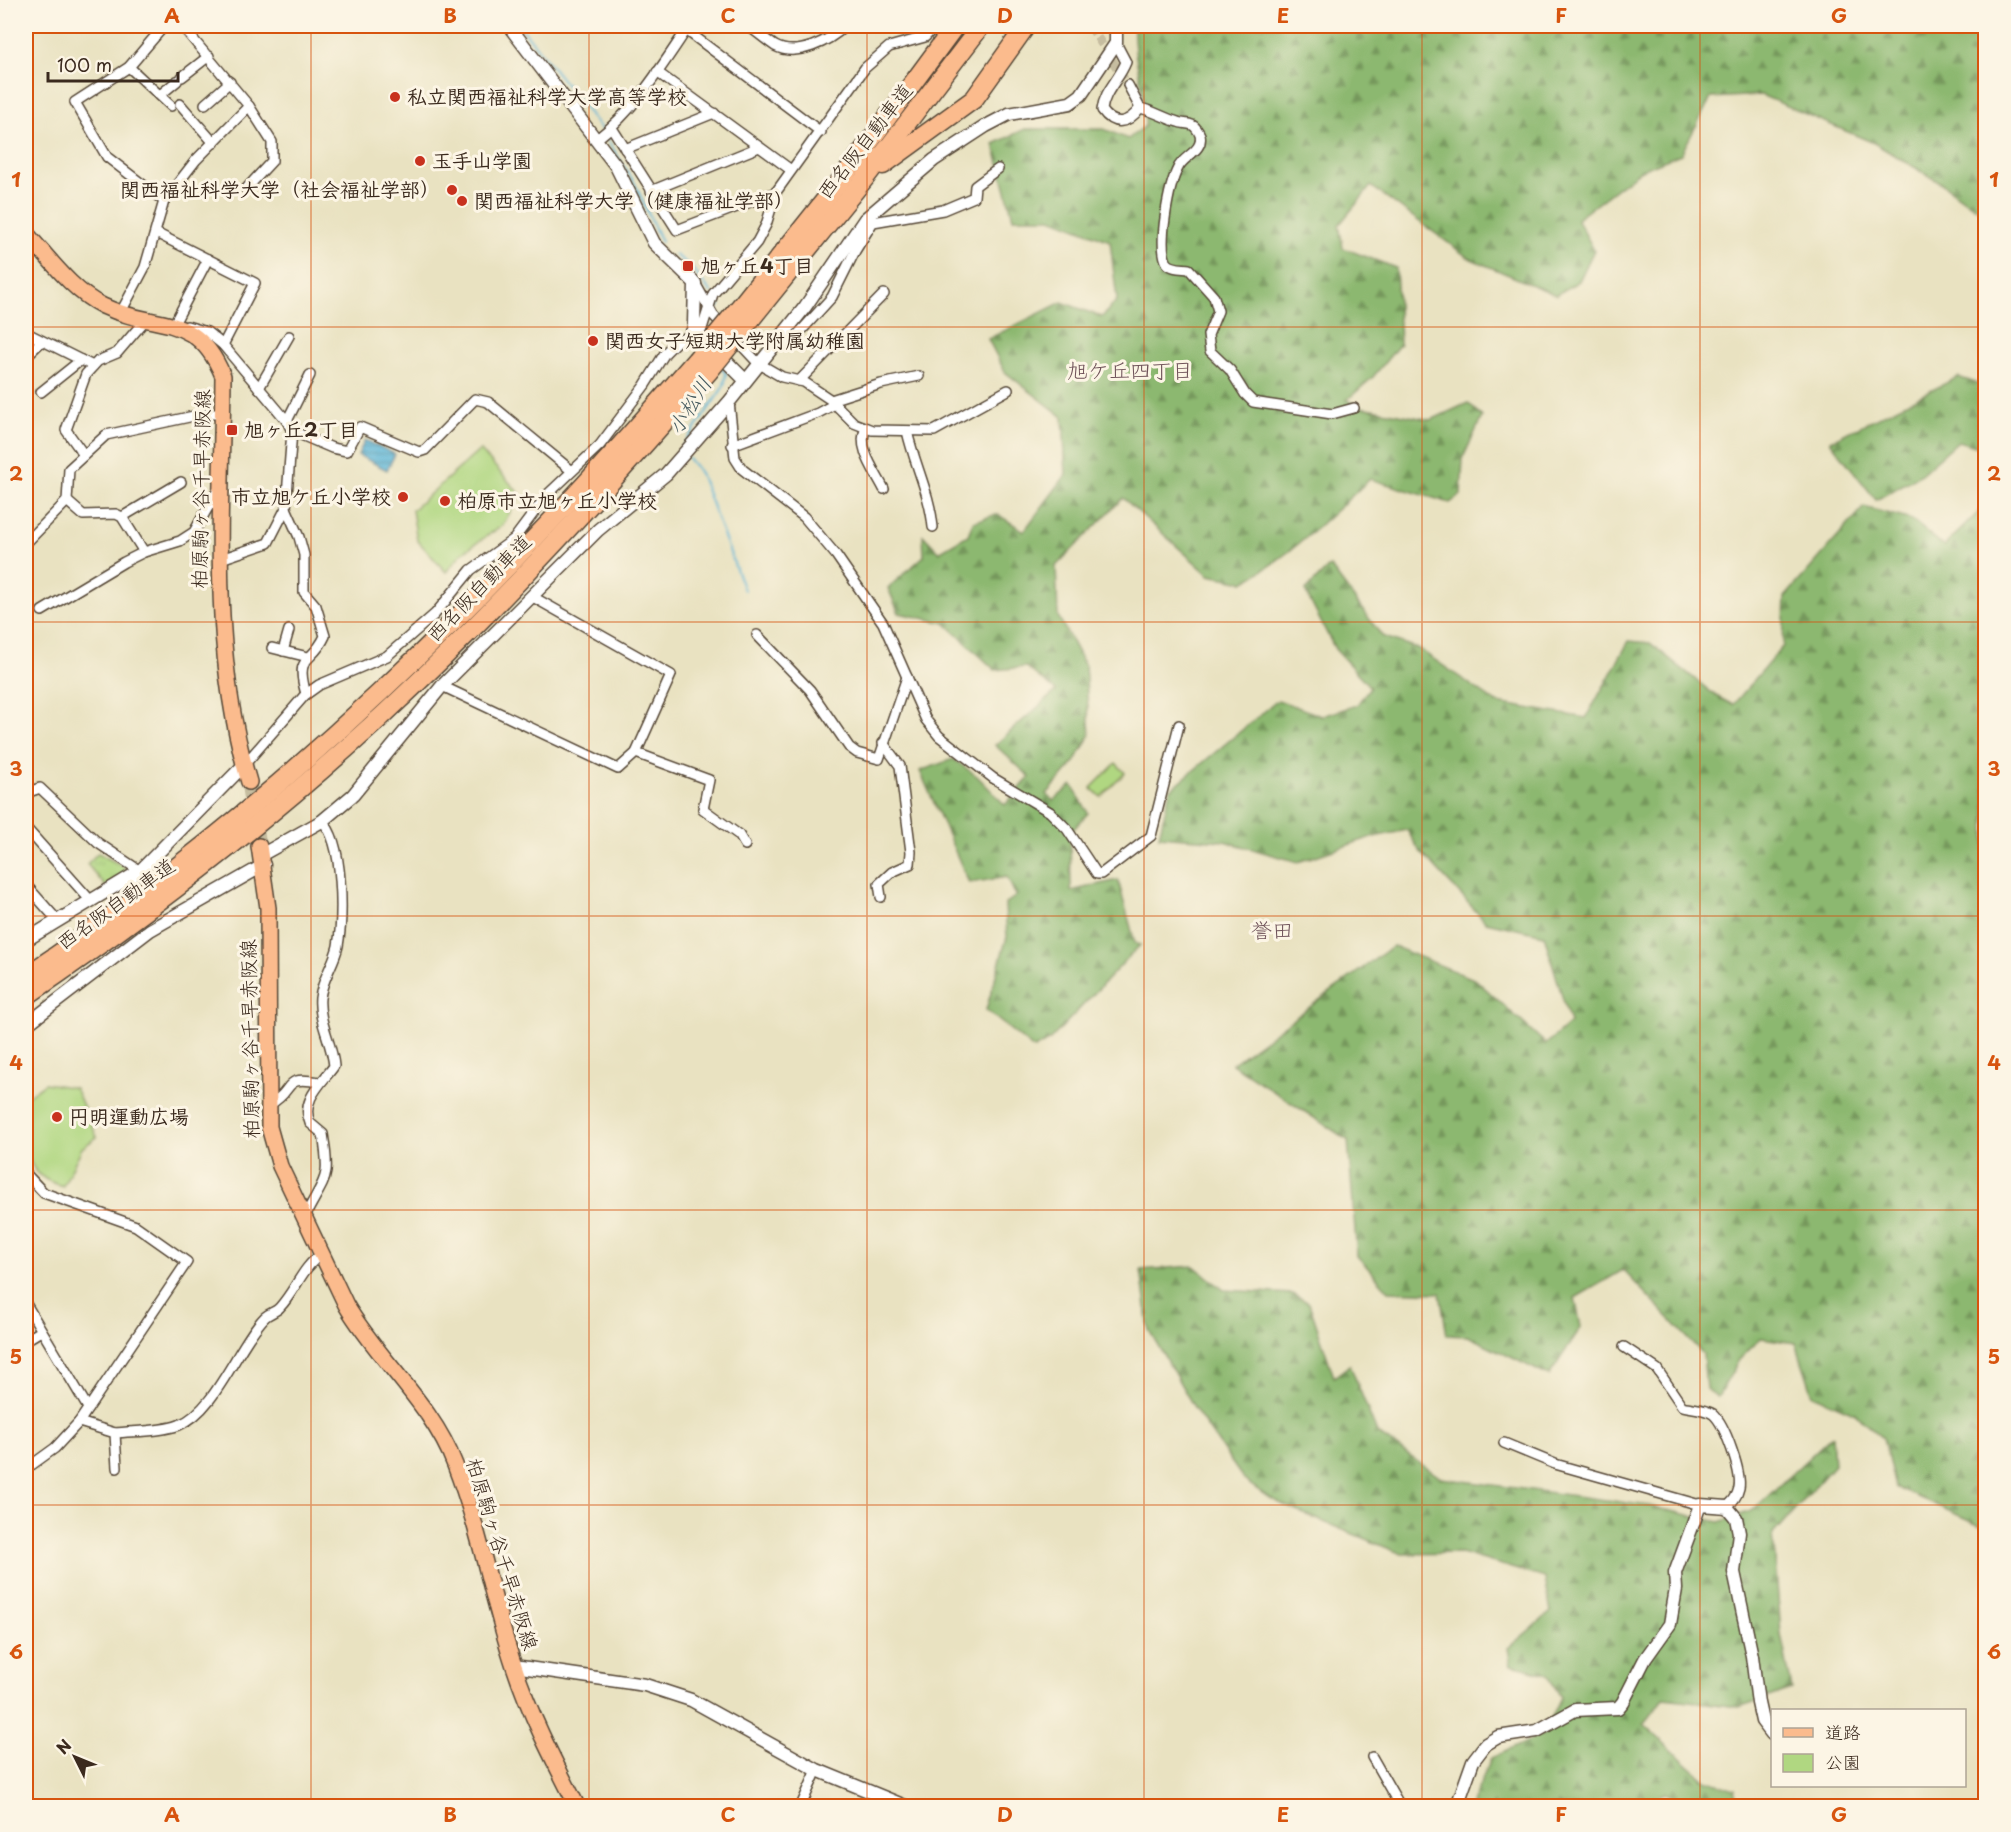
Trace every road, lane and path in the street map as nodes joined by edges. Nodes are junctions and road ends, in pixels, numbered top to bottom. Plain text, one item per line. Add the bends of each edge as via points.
1 (164, 26) edge
2 (182, 26) edge
3 (509, 26) edge
4 (748, 26) edge
5 (845, 26) edge
6 (935, 26) edge
7 (955, 26) edge
8 (981, 26) edge
9 (1026, 26) edge
10 (1116, 26) edge
11 (687, 28) edge
12 (1116, 43) junction
13 (208, 56) junction
14 (129, 66) junction
15 (657, 72) junction
16 (230, 82) junction
17 (1128, 85) tunnel mouth
18 (160, 95) junction
19 (205, 104) dead end
20 (249, 106) junction
21 (1140, 108) junction
22 (714, 113) junction
23 (612, 128) junction
24 (821, 132) junction
25 (597, 139) junction
26 (214, 143) junction
27 (759, 147) junction
28 (625, 149) junction
29 (998, 169) dead end
30 (791, 170) junction
31 (865, 178) junction
32 (246, 189) dead end
33 (651, 191) junction
34 (776, 192) junction
35 (164, 201) junction
36 (26, 233) edge
37 (156, 233) junction
38 (208, 259) junction
39 (695, 284) junction
40 (884, 294) dead end
41 (709, 307) junction
42 (122, 312) junction
43 (745, 314) junction
44 (147, 318) junction
45 (170, 322) junction
46 (697, 329) junction
47 (27, 333) dead end
48 (289, 336) dead end
49 (42, 341) junction
50 (776, 341) junction
51 (224, 345) junction
52 (26, 357) edge
53 (81, 360) junction
54 (758, 363) junction
55 (93, 366) junction
56 (703, 366) junction
57 (310, 375) dead end
58 (920, 376) dead end
59 (745, 380) junction
60 (799, 381) junction
61 (260, 388) junction
62 (1008, 390) dead end
63 (41, 392) dead end
64 (729, 402) junction
65 (833, 402) junction
66 (1354, 408) dead end
67 (223, 414) junction
68 (287, 421) junction
69 (866, 428) junction
70 (292, 431) junction
71 (907, 431) junction
72 (732, 445) junction
73 (84, 455) junction
74 (572, 471) junction
75 (181, 482) dead end
76 (222, 484) junction
77 (884, 489) dead end
78 (67, 501) junction
79 (286, 508) junction
80 (122, 517) junction
81 (944, 523) dead end
82 (26, 543) edge
83 (144, 552) junction
84 (220, 560) junction
85 (533, 597) junction
86 (42, 611) dead end
87 (289, 630) dead end
88 (756, 635) dead end
89 (272, 648) dead end
90 (283, 651) junction
91 (308, 657) junction
92 (907, 677) junction
93 (442, 686) junction
94 (306, 694) junction
95 (1179, 725) dead end
96 (883, 742) junction
97 (636, 753) junction
98 (244, 765) junction
99 (249, 782) tunnel mouth
100 (26, 793) edge
101 (322, 821) junction
102 (26, 828) edge
103 (745, 845) dead end
104 (261, 855) junction
105 (140, 870) junction
106 (26, 885) edge
107 (881, 897) dead end
108 (91, 901) junction
109 (58, 921) junction
110 (26, 940) edge
111 (26, 976) edge
112 (26, 996) edge
113 (26, 1025) edge
114 (319, 1082) junction
115 (269, 1105) junction
116 (26, 1174) edge
117 (304, 1218) junction
118 (322, 1254) junction
119 (26, 1304) edge
120 (41, 1331) junction
121 (26, 1340) edge
122 (1624, 1347) dead end
123 (88, 1408) junction
124 (79, 1422) junction
125 (115, 1433) junction
126 (1504, 1443) dead end
127 (117, 1468) dead end
128 (26, 1469) edge
129 (1700, 1505) junction
130 (1727, 1507) junction
131 (514, 1666) junction
132 (1771, 1731) edge
133 (1372, 1757) dead end
134 (817, 1770) junction
135 (577, 1806) edge
136 (801, 1806) edge
137 (906, 1806) edge
138 (1400, 1806) edge
139 (1457, 1806) edge

1 - 14 street
2 - 13 street
3 - 25 street
4 - 5 street via 789,50 821,43
6 - 24 street via 925,37 890,47 865,68
7 - 43 highway, 西名阪自動車道
8 - 31 highway, 西名阪自動車道
9 - 31 highway via 974,99
10 - 12 street
11 - 15 street
11 - 24 street
12 - 21 street via 1126,63 1103,98 1102,110 1117,122 1132,118
12 - 50 street via 1081,95 1070,103 1009,114 934,160 887,198 865,219 834,268
13 - 16 street
13 - 18 street
14 - 18 street
14 - 35 street via 75,102 107,157
15 - 22 street
15 - 23 street via 649,87
16 - 19 street
16 - 20 street
17 - 21 street
18 - 26 street via 176,105
20 - 26 street
20 - 32 street via 273,142 272,161
21 - 66 street via 1191,124 1200,133 1197,149 1178,166 1164,223 1164,251 1167,263 1189,269 1214,297 1218,312 1208,334 1210,351 1230,370 1253,402 1332,414
22 - 27 street
22 - 28 street
23 - 25 street
23 - 28 street
24 - 30 street
25 - 39 street via 616,166 654,243
26 - 35 street via 178,180
27 - 30 street
27 - 33 street
28 - 33 street
29 - 50 street via 975,186 974,197 943,210 873,222 832,297 790,343 782,345
30 - 34 street
31 - 43 highway, 西名阪自動車道
33 - 34 street via 676,230
34 - 41 street via 757,242 713,294
35 - 37 street
36 - 42 main road, 柏原駒ヶ谷千早赤阪線 via 80,289 102,306
37 - 38 street
37 - 42 street via 145,267
38 - 45 street
38 - 51 street via 255,283
39 - 41 street
39 - 46 street
40 - 60 street
41 - 46 street
41 - 54 street
42 - 44 main road, 柏原駒ヶ谷千早赤阪線
43 - 56 highway, 西名阪自動車道, bridge
44 - 45 main road, 柏原駒ヶ谷千早赤阪線
44 - 55 street via 117,353
45 - 51 street via 207,332
45 - 67 main road, 柏原駒ヶ谷千早赤阪線 via 197,336 214,354 224,376
46 - 59 street
46 - 74 street via 677,341 655,365 645,385 600,445
47 - 49 street
48 - 61 street
49 - 52 street
49 - 53 street
50 - 54 street
51 - 61 street
53 - 55 street
53 - 63 street
54 - 59 street
54 - 60 street via 782,377
55 - 73 street via 86,374 66,430
56 - 111 highway, 西名阪自動車道 via 464,613 366,707 229,826
56 - 112 highway, 西名阪自動車道 via 530,569 382,716 181,885
57 - 68 street
58 - 65 street via 881,384
59 - 64 street
60 - 65 street
61 - 68 street
62 - 71 street via 934,431
64 - 72 street
64 - 85 street via 666,474 598,531
65 - 69 street via 854,423
65 - 72 street via 818,413
67 - 73 street via 203,414 126,429 106,435
67 - 76 main road, 柏原駒ヶ谷千早赤阪線
68 - 70 street
69 - 71 street
69 - 77 street via 861,436 863,448
70 - 74 street via 346,451 360,427 419,452 475,399 488,402
70 - 79 street
71 - 81 street via 933,525
72 - 92 street via 742,469 804,517 837,555 883,623
73 - 78 street via 69,469
74 - 94 street via 547,495 514,539 471,570 414,634 387,656
75 - 80 street
76 - 83 street via 194,532 180,541
76 - 84 main road, 柏原駒ヶ谷千早赤阪線
78 - 80 street via 83,515
78 - 82 street
79 - 84 street via 268,543
79 - 91 street via 304,555 304,592 316,606 325,636
80 - 83 street
83 - 86 street
84 - 98 main road, 柏原駒ヶ谷千早赤阪線 via 223,654
85 - 93 street
85 - 97 street via 671,675
87 - 90 street
88 - 96 street via 810,690 849,747 879,759
89 - 90 street
90 - 91 street
91 - 94 street via 300,673
92 - 95 street via 926,720 939,736 993,777 1050,812 1067,829 1097,874 1151,836
92 - 96 street
93 - 97 street via 618,768
93 - 101 street via 353,795
94 - 98 street
96 - 107 street via 900,766 911,852 910,864 892,872 879,884
97 - 103 street via 709,780 703,809 739,835
98 - 99 main road, 柏原駒ヶ谷千早赤阪線
98 - 105 street
100 - 105 street via 40,788 98,843
101 - 104 street
101 - 114 street via 330,832 341,893 337,947 320,999 334,1066
102 - 108 street
104 - 113 street via 150,930
104 - 115 main road, 柏原駒ヶ谷千早赤阪線 via 268,908
105 - 108 street
106 - 109 street
108 - 109 street
109 - 110 street
114 - 115 street via 293,1081
114 - 117 street via 308,1118 323,1134 327,1178
115 - 117 main road, 柏原駒ヶ谷千早赤阪線 via 269,1127 276,1154
116 - 123 street via 44,1193 136,1226 187,1262
117 - 118 main road, 柏原駒ヶ谷千早赤阪線
118 - 125 street via 307,1263 300,1281 279,1309 266,1316 195,1415 181,1425
118 - 131 main road, 柏原駒ヶ谷千早赤阪線 via 358,1326 419,1403 455,1465
119 - 120 street
120 - 121 street
120 - 123 street
122 - 130 street via 1657,1369 1682,1406 1712,1413 1722,1425 1740,1486 1736,1499
123 - 124 street
124 - 125 street
124 - 128 street via 55,1448
125 - 127 street
126 - 129 street via 1555,1464
129 - 130 street
129 - 139 street via 1675,1573 1670,1624 1645,1659 1623,1702 1618,1708 1575,1710 1537,1731 1498,1737 1486,1744 1473,1761
130 - 132 street via 1739,1533 1734,1572 1758,1703 1762,1720
131 - 134 street via 645,1685 668,1692 711,1710
131 - 135 main road, 柏原駒ヶ谷千早赤阪線 via 527,1703
133 - 138 street
134 - 136 street
134 - 137 street

